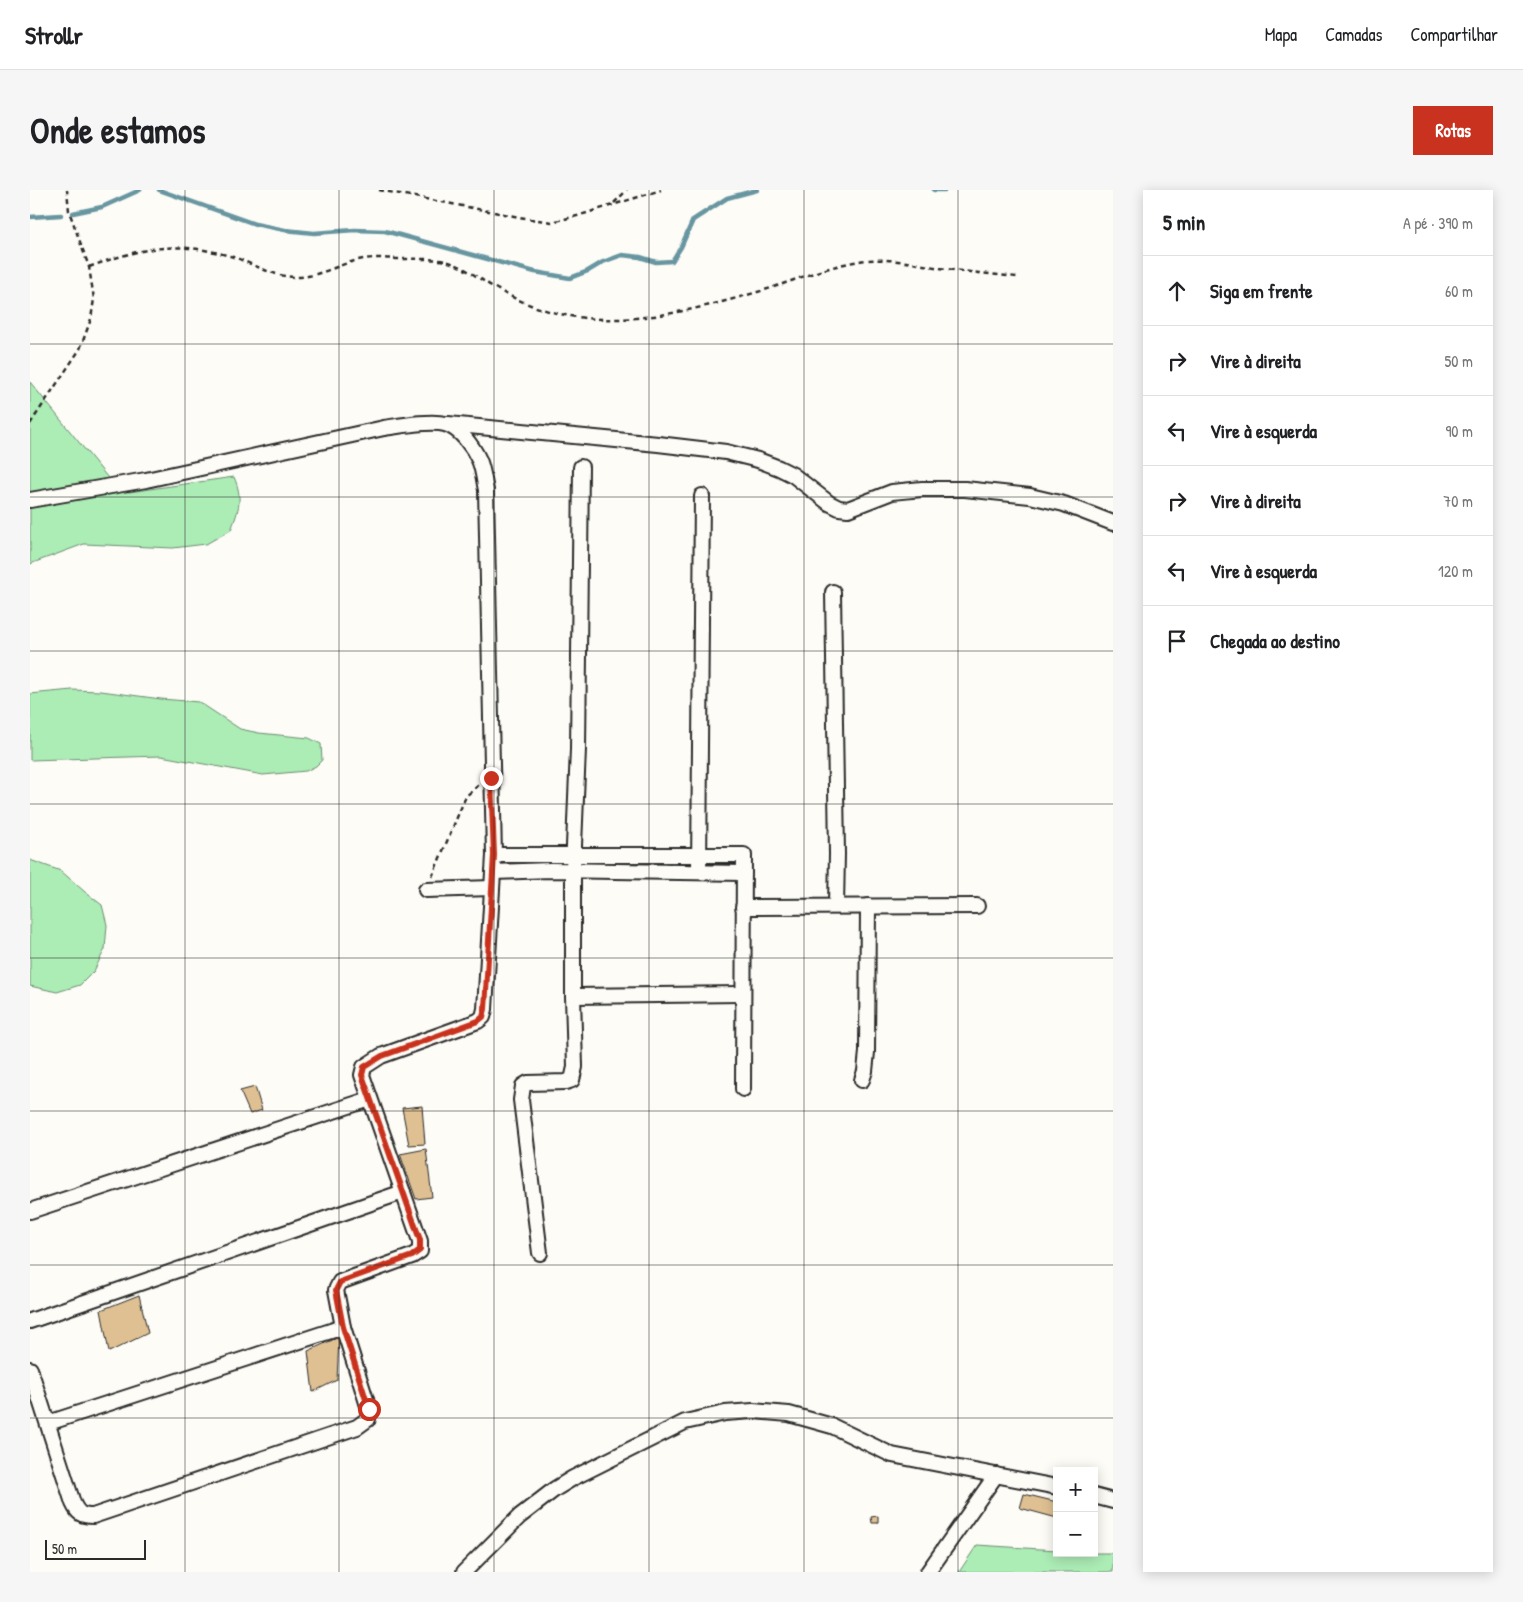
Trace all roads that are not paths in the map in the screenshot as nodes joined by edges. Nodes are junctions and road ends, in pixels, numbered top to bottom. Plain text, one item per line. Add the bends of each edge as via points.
1 (445, 424) junction
2 (581, 467) dead end
3 (702, 496) dead end
4 (30, 500) edge
5 (1113, 523) edge
6 (833, 592) dead end
7 (574, 854) junction
8 (494, 855) junction
9 (699, 855) junction
10 (573, 870) junction
11 (494, 872) junction
12 (699, 872) junction
13 (744, 873) junction
14 (492, 888) junction
15 (426, 890) road end
16 (836, 906) junction
17 (868, 906) junction
18 (977, 906) dead end
19 (744, 907) junction
20 (742, 994) junction
21 (573, 996) junction
22 (862, 1080) dead end
23 (743, 1089) dead end
24 (370, 1099) junction
25 (403, 1192) junction
26 (30, 1211) edge
27 (540, 1253) dead end
28 (30, 1321) edge
29 (343, 1327) junction
30 (30, 1369) edge
31 (48, 1423) junction
32 (996, 1475) junction
33 (1053, 1486) edge
34 (1098, 1497) edge
35 (1113, 1501) edge
36 (464, 1572) edge
37 (928, 1572) edge

1 - 4 street via 384,428 146,480
1 - 5 street via 726,452 758,460 793,475 838,508 848,509 892,492 965,490 1030,496 1064,504
1 - 8 street via 458,432 479,461 486,490
2 - 7 street
3 - 9 street
6 - 16 street
7 - 8 street
7 - 9 street
7 - 10 street
8 - 11 street
9 - 12 street
9 - 13 street via 744,855
10 - 11 street
10 - 12 street
10 - 21 street
11 - 14 street
12 - 13 street
13 - 19 street
14 - 15 street
14 - 24 street via 483,1017 372,1061 364,1067 362,1075
16 - 17 street
16 - 19 street
17 - 18 street
17 - 22 street via 867,1052
19 - 20 street
20 - 21 street
20 - 23 street
21 - 27 street via 575,1067 572,1080 528,1083 521,1093
24 - 25 street
24 - 26 street
25 - 28 street
25 - 29 street via 420,1240 420,1250 412,1256 340,1282 336,1290
29 - 31 street
29 - 31 street via 369,1409 368,1419 356,1427 93,1516 82,1516 77,1511
30 - 31 street
32 - 33 street
32 - 36 street via 892,1455 832,1426 789,1414 725,1413 685,1422 573,1478 520,1516
32 - 37 street
34 - 35 street

